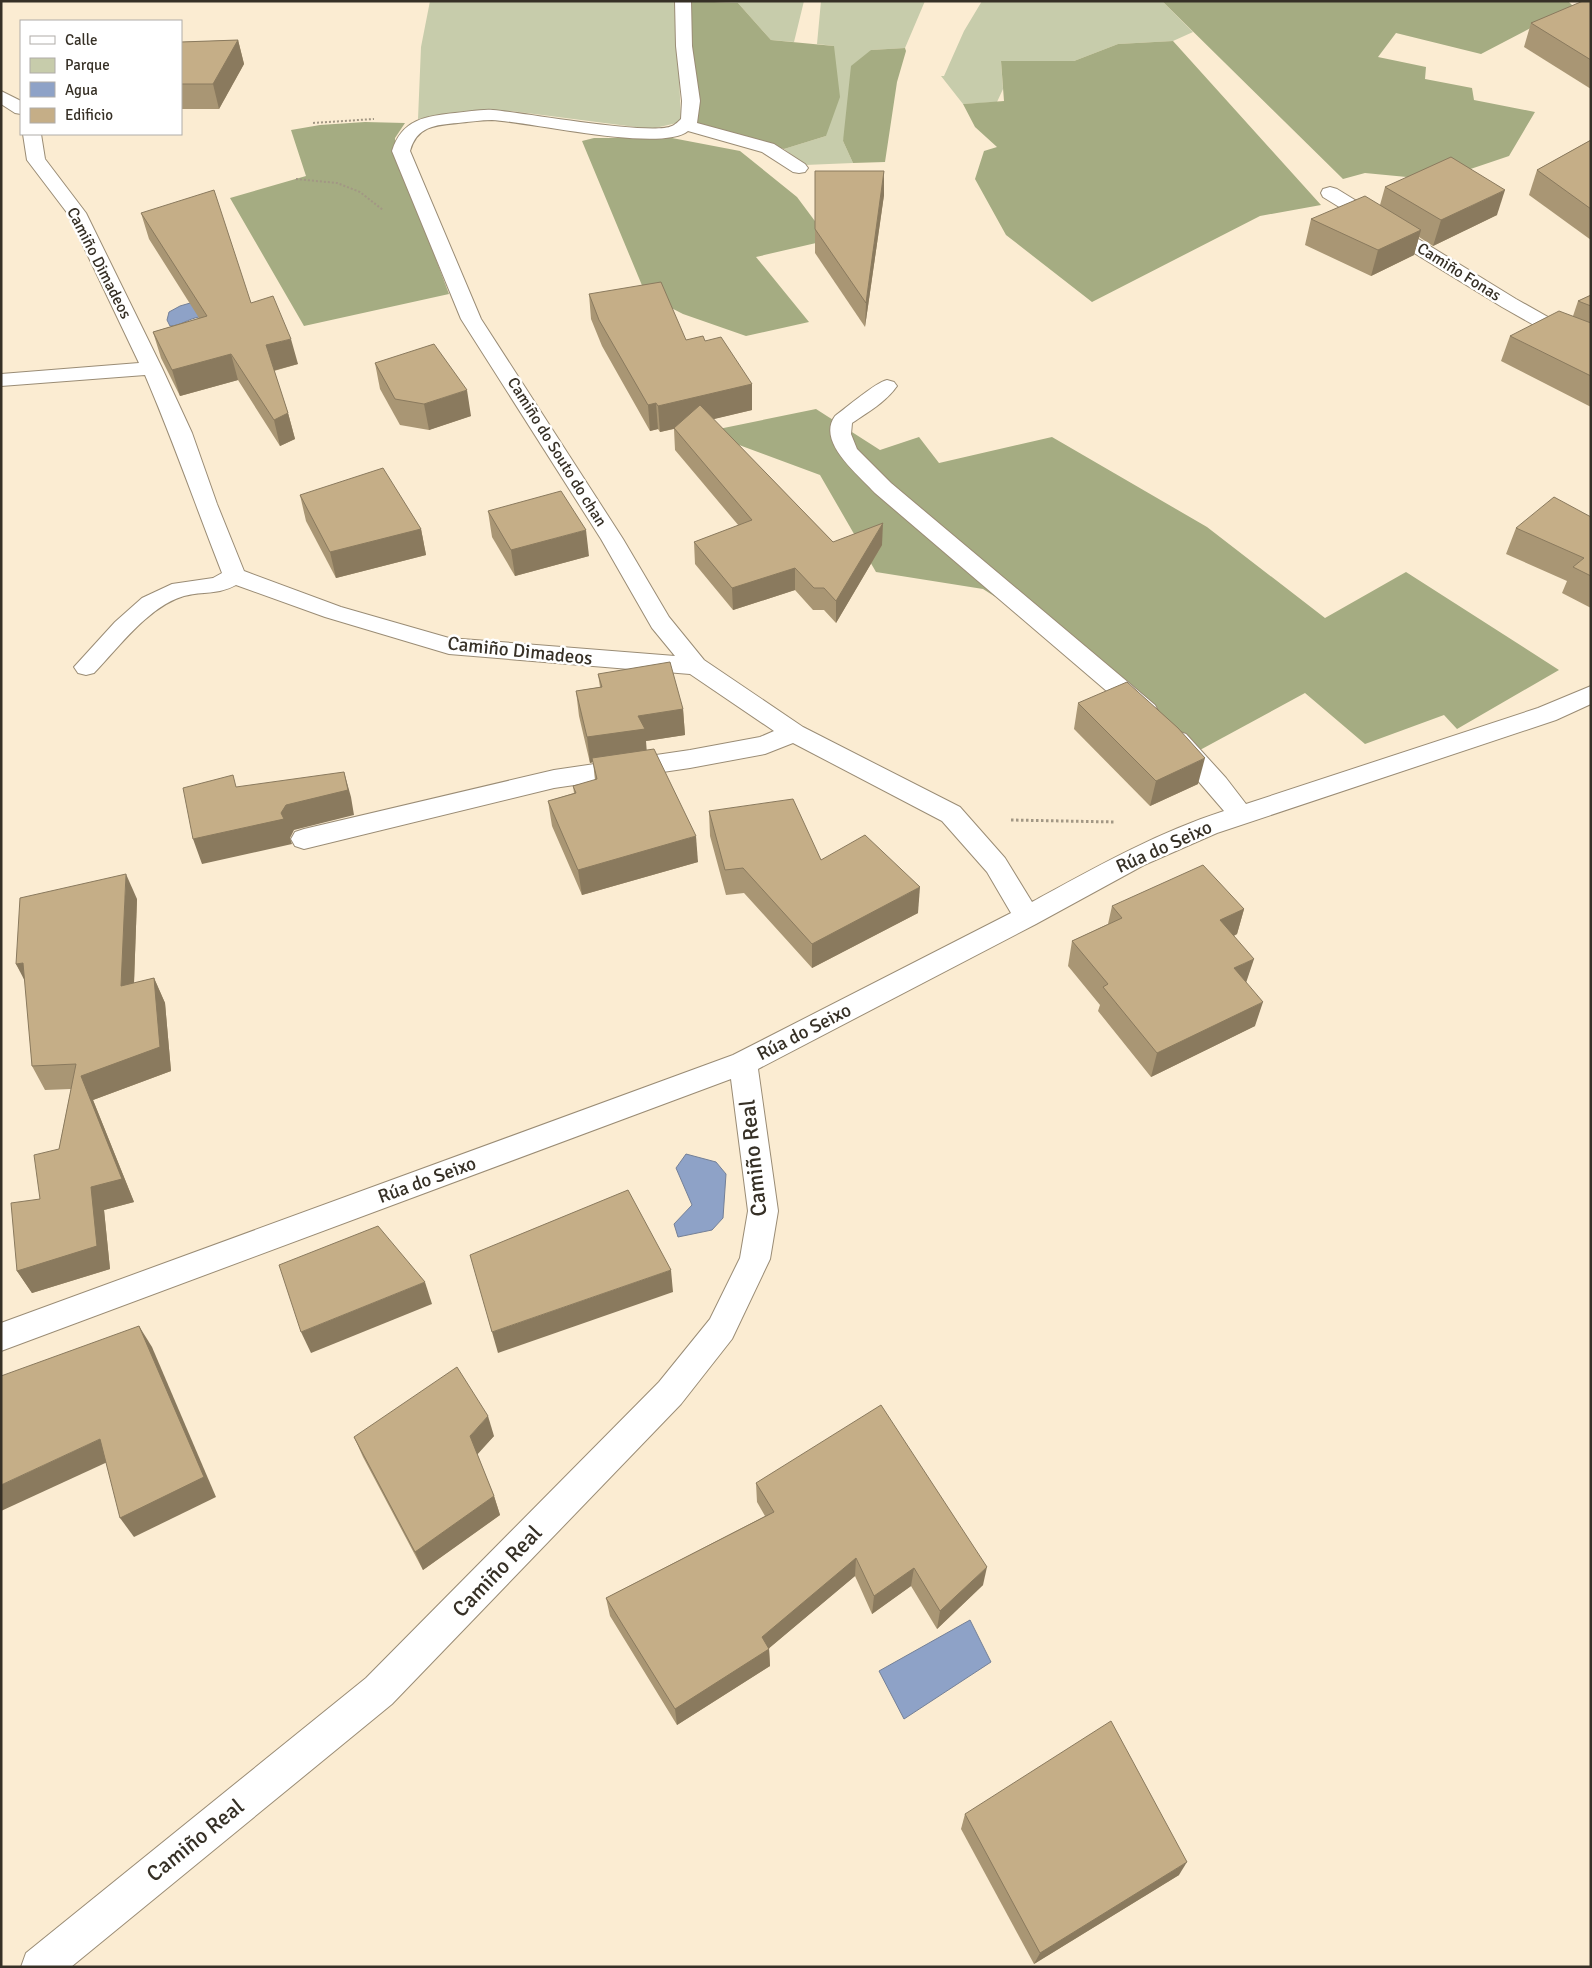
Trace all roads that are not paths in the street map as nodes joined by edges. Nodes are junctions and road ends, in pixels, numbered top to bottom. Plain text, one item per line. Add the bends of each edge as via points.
1 (683, 1) edge
2 (1, 96) edge
3 (20, 108) edge
4 (685, 125) junction
5 (32, 135) edge
6 (799, 168) dead end
7 (1330, 193) dead end
8 (1591, 346) edge
9 (152, 368) junction
10 (1, 380) edge
11 (887, 386) dead end
12 (234, 576) junction
13 (696, 666) junction
14 (86, 667) dead end
15 (1591, 694) edge
16 (794, 733) junction
17 (1241, 815) junction
18 (304, 839) dead end
19 (1027, 917) junction
20 (743, 1064) junction
21 (1, 1337) edge
22 (40, 1967) edge

1 - 4 street via 684,46 691,102 690,121
2 - 3 street
4 - 6 street via 768,148
4 - 13 street, Camiño do Souto do chan via 676,132 644,134 491,115 436,120 410,132 401,151 471,319 612,539 660,622
5 - 9 street, Camiño Dimadeos via 36,160 77,213
7 - 8 street, Camiño Fonas via 1509,303
9 - 10 street
9 - 12 street, Camiño Dimadeos via 181,433
11 - 17 street via 842,420 840,434 848,452 883,488 1184,746
12 - 13 street, Camiño Dimadeos via 333,612 449,646
12 - 14 street via 218,585 180,589 150,603
13 - 16 street, Camiño do Souto do chan
15 - 17 street, Rúa do Seixo via 1547,714
16 - 18 street via 764,746 554,779
16 - 19 street, Camiño do Souto do chan via 950,814 996,865
17 - 19 street, Rúa do Seixo via 1135,858
19 - 20 street, Rúa do Seixo
20 - 21 street, Rúa do Seixo
20 - 22 street, Camiño Real via 763,1211 755,1259 721,1329 670,1393 379,1691

